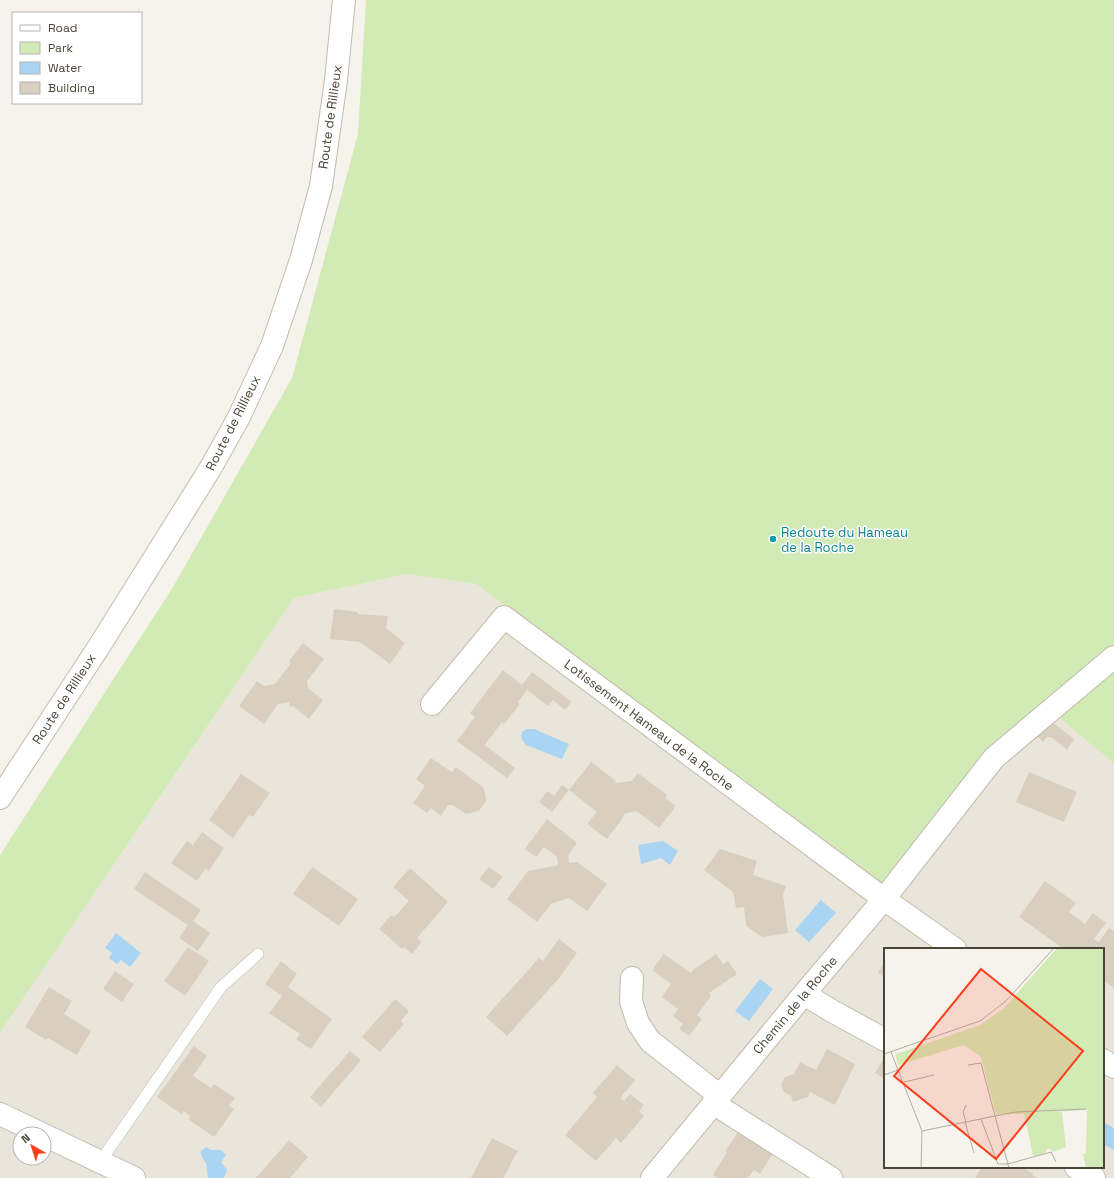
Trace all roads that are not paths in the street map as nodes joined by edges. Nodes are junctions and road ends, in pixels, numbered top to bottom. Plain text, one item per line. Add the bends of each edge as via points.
1 (344, 0) edge
2 (1114, 657) edge
3 (432, 704) dead end
4 (0, 798) edge
5 (884, 899) junction
6 (954, 948) edge
7 (258, 954) dead end
8 (632, 978) dead end
9 (804, 994) junction
10 (884, 1039) edge
11 (1104, 1061) edge
12 (1114, 1067) edge
13 (717, 1099) junction
14 (0, 1114) edge
15 (26, 1126) edge
16 (52, 1138) edge
17 (100, 1162) junction
18 (1078, 1168) edge
19 (134, 1178) edge
20 (652, 1178) edge
21 (832, 1178) edge
22 (1094, 1178) edge

1 - 4 street, Route de Rillieux via 336,80 320,186 301,260 272,346 238,419 210,469
2 - 5 street, Chemin de la Roche via 994,758
3 - 5 street, Lotissement Hameau de la Roche via 504,617
5 - 6 street
5 - 9 street, Chemin de la Roche
7 - 17 lane via 221,987
8 - 13 street via 631,1001 638,1023 650,1041
9 - 10 street
9 - 13 street, Chemin de la Roche
11 - 12 street
13 - 20 street, Chemin de la Roche
13 - 21 street
14 - 15 street
16 - 17 street
17 - 19 street
18 - 22 street

